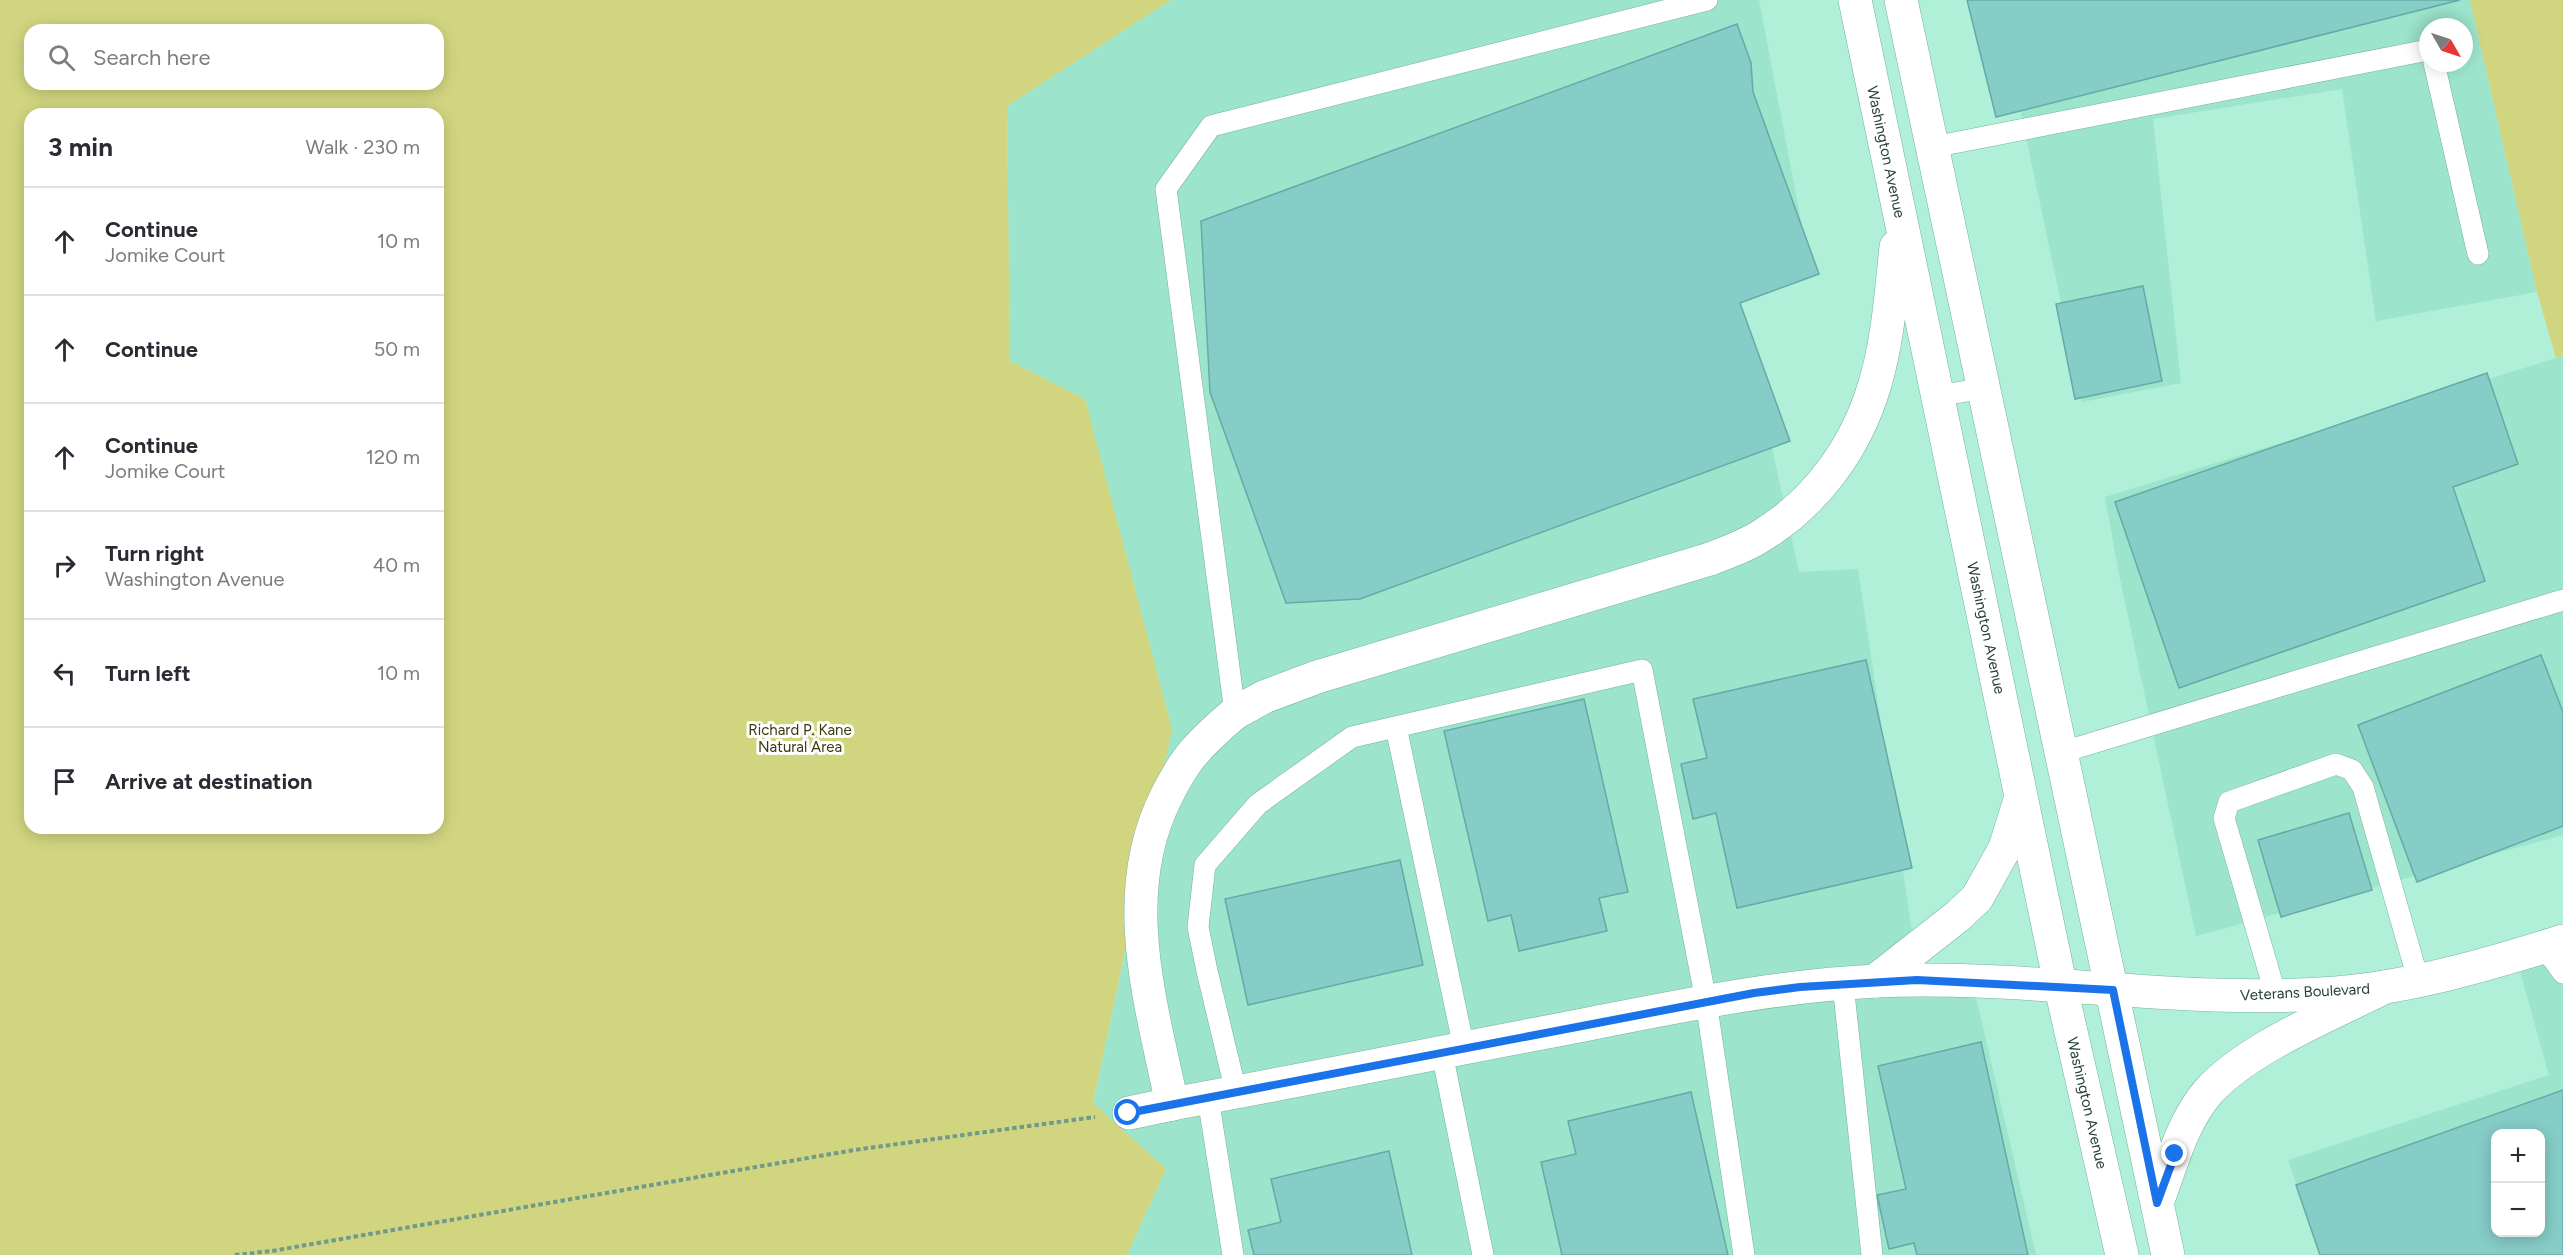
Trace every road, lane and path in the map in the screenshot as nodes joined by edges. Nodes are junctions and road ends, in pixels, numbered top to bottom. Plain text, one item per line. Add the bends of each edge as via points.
1 (1707, 0) edge
2 (1855, 0) edge
3 (1901, 0) edge
4 (2419, 52) edge
5 (2436, 72) edge
6 (1933, 147) junction
7 (1899, 215) junction
8 (2478, 254) dead end
9 (1985, 388) junction
10 (1937, 396) junction
11 (2563, 600) edge
12 (1235, 713) junction
13 (1396, 727) junction
14 (2063, 752) junction
15 (2021, 795) junction
16 (2557, 954) edge
17 (2418, 980) junction
18 (1875, 981) junction
19 (1843, 984) junction
20 (2385, 987) junction
21 (2061, 988) junction
22 (2113, 990) junction
23 (2276, 996) junction
24 (1706, 1001) junction
25 (1453, 1050) junction
26 (1222, 1095) junction
27 (1172, 1104) junction
28 (1128, 1113) joint
29 (2157, 1203) junction
30 (235, 1255) edge
31 (1233, 1255) edge
32 (1483, 1255) edge
33 (1744, 1255) edge
34 (1872, 1255) edge
35 (2122, 1255) edge
36 (2168, 1255) edge

1 - 12 lane via 1211,126 1166,189
2 - 7 main road, Washington Avenue
3 - 6 main road
4 - 6 lane
5 - 8 lane
6 - 9 main road
7 - 10 main road, Washington Avenue
7 - 12 main road via 1888,323 1874,388 1846,449 1826,480 1786,519 1762,536 1710,559 1317,677
9 - 10 lane
9 - 14 main road
10 - 15 main road, Washington Avenue
11 - 14 lane
12 - 27 main road via 1194,752 1175,780 1149,841 1143,871 1143,963
13 - 24 lane via 1642,670
13 - 25 lane
13 - 26 lane via 1352,737 1258,804 1205,866 1198,927
14 - 22 main road
15 - 18 main road via 2005,848 1977,898
15 - 21 main road, Washington Avenue
16 - 17 main road, Veterans Boulevard
17 - 20 main road, Veterans Boulevard
17 - 23 lane via 2364,787 2352,770 2336,764 2229,802 2224,818
18 - 19 main road, Veterans Boulevard
18 - 21 main road, Veterans Boulevard via 1958,981
19 - 24 main road, Veterans Boulevard
19 - 34 lane
20 - 23 main road, Veterans Boulevard
20 - 29 main road via 2270,1046 2208,1092 2184,1133
21 - 22 main road, Veterans Boulevard
21 - 35 main road, Washington Avenue
22 - 23 main road, Veterans Boulevard
22 - 29 main road
24 - 25 main road, Veterans Boulevard
24 - 33 lane
25 - 26 main road, Veterans Boulevard
25 - 32 lane
26 - 27 main road, Veterans Boulevard
26 - 31 lane
27 - 28 main road, Veterans Boulevard
28 - 30 path via 854,1150
29 - 36 main road

